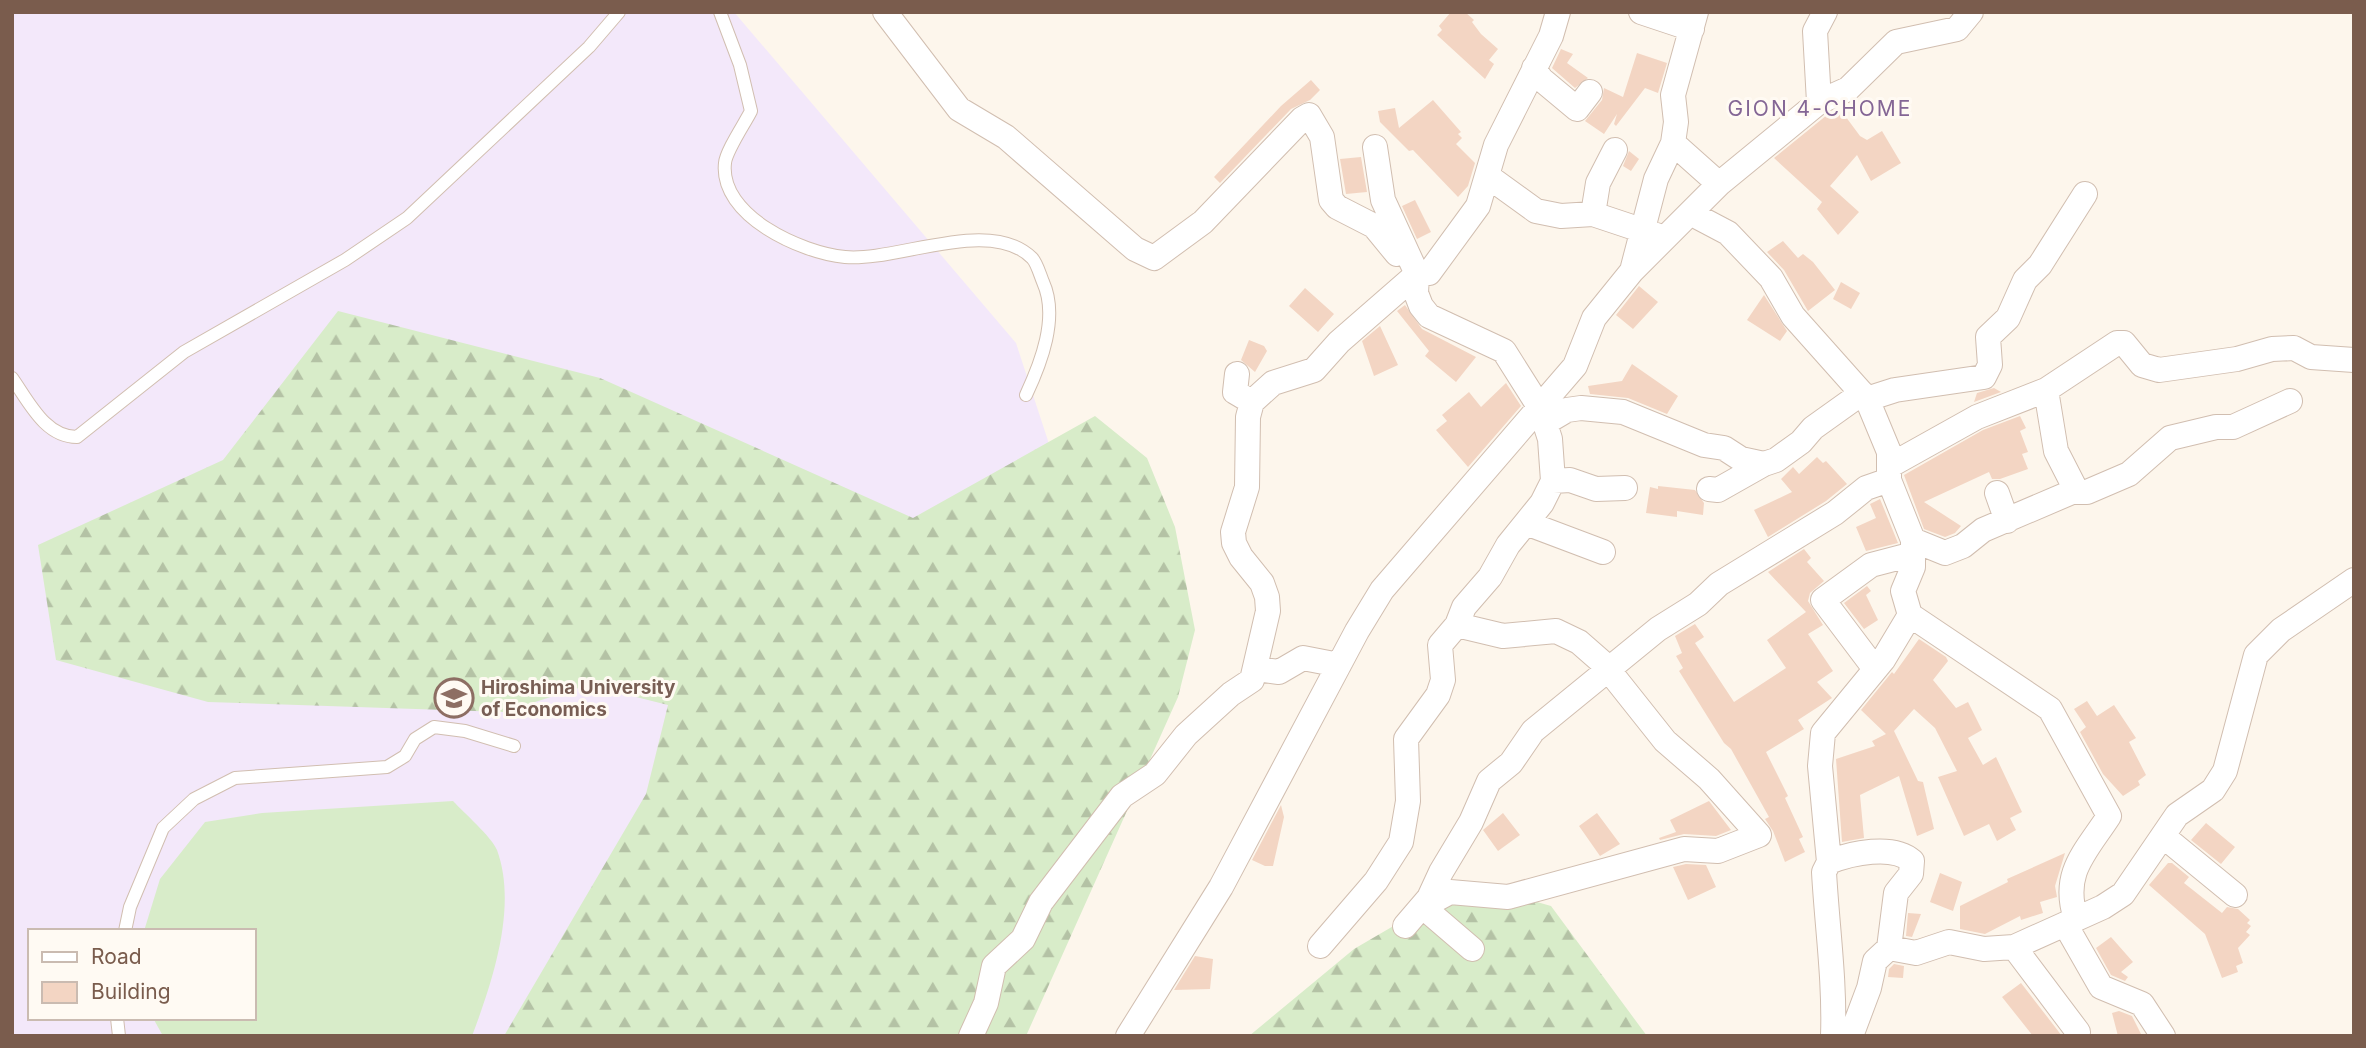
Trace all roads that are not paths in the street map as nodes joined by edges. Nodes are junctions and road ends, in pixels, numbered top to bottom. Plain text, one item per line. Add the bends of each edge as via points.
1 (619, 12) edge
2 (720, 12) edge
3 (885, 12) edge
4 (1558, 12) edge
5 (1641, 12) edge
6 (1825, 12) edge
7 (1971, 12) edge
8 (1694, 20) edge
9 (1534, 68) junction
10 (1590, 92) dead end
11 (1819, 102) junction
12 (1673, 143) junction
13 (1375, 147) dead end
14 (1615, 150) dead end
15 (1489, 177) junction
16 (1719, 184) junction
17 (2085, 194) dead end
18 (1593, 214) junction
19 (1692, 214) junction
20 (1654, 235) junction
21 (1417, 275) junction
22 (2354, 360) edge
23 (1237, 373) dead end
24 (1983, 377) junction
25 (12, 378) edge
26 (2046, 390) junction
27 (1026, 395) dead end
28 (1864, 396) junction
29 (2022, 399) junction
30 (2290, 401) dead end
31 (1252, 402) junction
32 (1543, 415) junction
33 (1966, 424) junction
34 (1764, 464) junction
35 (1890, 473) junction
36 (1553, 481) junction
37 (1625, 488) dead end
38 (1709, 489) dead end
39 (2077, 492) junction
40 (1997, 493) dead end
41 (2007, 521) junction
42 (1526, 523) junction
43 (1913, 547) junction
44 (1603, 552) dead end
45 (2354, 580) edge
46 (1910, 615) junction
47 (1457, 625) junction
48 (1339, 665) junction
49 (1257, 668) junction
50 (1608, 669) junction
51 (1875, 669) junction
52 (514, 746) dead end
53 (2163, 836) junction
54 (1829, 862) junction
55 (2235, 895) dead end
56 (1426, 903) junction
57 (2071, 921) junction
58 (1405, 926) dead end
59 (124, 929) edge
60 (1320, 947) dead end
61 (2014, 947) junction
62 (1889, 948) junction
63 (1472, 949) dead end
64 (2078, 1032) dead end
65 (971, 1036) edge
66 (1128, 1036) edge
67 (1833, 1036) edge
68 (1851, 1036) edge
69 (2163, 1036) edge

1 - 25 lane via 589,47 407,218 345,260 184,352 77,437 62,437 47,425
2 - 27 lane via 751,111 724,163 730,193 761,227 846,257 951,242 1002,241 1033,258 1046,289 1049,319 1040,365
3 - 21 street via 960,109 1006,137 1135,249 1154,258 1203,222 1302,118 1310,115 1322,137 1331,200 1382,233
4 - 9 street
5 - 8 street
6 - 11 street via 1815,31
7 - 11 street via 1957,29 1896,43 1848,89
8 - 12 street via 1673,95
9 - 10 street via 1577,109
9 - 15 street via 1496,145
11 - 16 street
12 - 16 street
12 - 20 street via 1656,178
13 - 21 street via 1383,200
14 - 18 street via 1598,183
15 - 18 street via 1536,211 1561,216
15 - 21 street via 1478,206 1440,260 1429,273
16 - 19 street
17 - 24 street via 2040,265 2025,280 2008,318 1988,337 1990,365
18 - 20 street
19 - 20 street
19 - 28 street via 1728,233
20 - 32 street via 1594,318 1576,366
21 - 31 street via 1339,342 1314,370 1273,383
21 - 32 street via 1416,293 1429,316 1504,351
22 - 26 street via 2311,357 2294,348 2272,349 2159,370 2142,365 2124,343 2117,343
23 - 31 street via 1235,392
24 - 28 street
24 - 29 street
24 - 33 street
26 - 29 street
26 - 39 street via 2056,452
28 - 34 street
28 - 35 street via 1889,452
29 - 33 street
30 - 39 street via 2234,427 2170,438 2129,474
31 - 49 street via 1247,487 1233,533 1241,556 1267,597
32 - 34 street via 1581,408 1623,412
32 - 36 street
32 - 48 street via 1382,590
33 - 35 street
34 - 38 street via 1718,490
35 - 43 street
35 - 50 street via 1835,513 1719,584
36 - 37 street via 1570,480 1596,489
36 - 42 street
39 - 41 street
40 - 41 street
41 - 43 street via 1945,554
42 - 44 street
42 - 47 street via 1464,607
43 - 46 street via 1913,567 1903,590
43 - 51 street via 1871,565 1823,600
45 - 53 street via 2281,630 2256,655 2225,771 2213,790 2177,815
46 - 51 street
46 - 57 street via 2050,709 2109,816 2073,872
47 - 50 street via 1516,637 1556,631 1579,642
47 - 60 street via 1440,645 1443,680 1438,695 1406,739 1408,801 1401,842 1376,881
48 - 49 street via 1303,658 1279,672
48 - 66 street via 1221,887
49 - 65 street via 1244,688 1231,694 1186,735 1155,774 1122,796 1041,902 1023,939 994,966 986,1003
50 - 56 street via 1533,731 1511,763 1489,781
50 - 56 street via 1665,741 1709,779 1759,835 1718,850 1684,849 1508,897 1450,892
51 - 54 street via 1823,733 1820,766
52 - 59 lane via 434,727 387,767 235,778 194,799 163,828
53 - 55 street
53 - 57 street via 2123,894
54 - 62 street via 1886,852 1912,861 1910,874 1896,892
54 - 67 street via 1824,872 1828,957 1835,992
56 - 58 street
56 - 63 street
57 - 61 street
57 - 69 street via 2101,987 2142,1004
61 - 62 street via 1984,949 1949,942 1916,953
61 - 64 street
62 - 68 street via 1875,961

